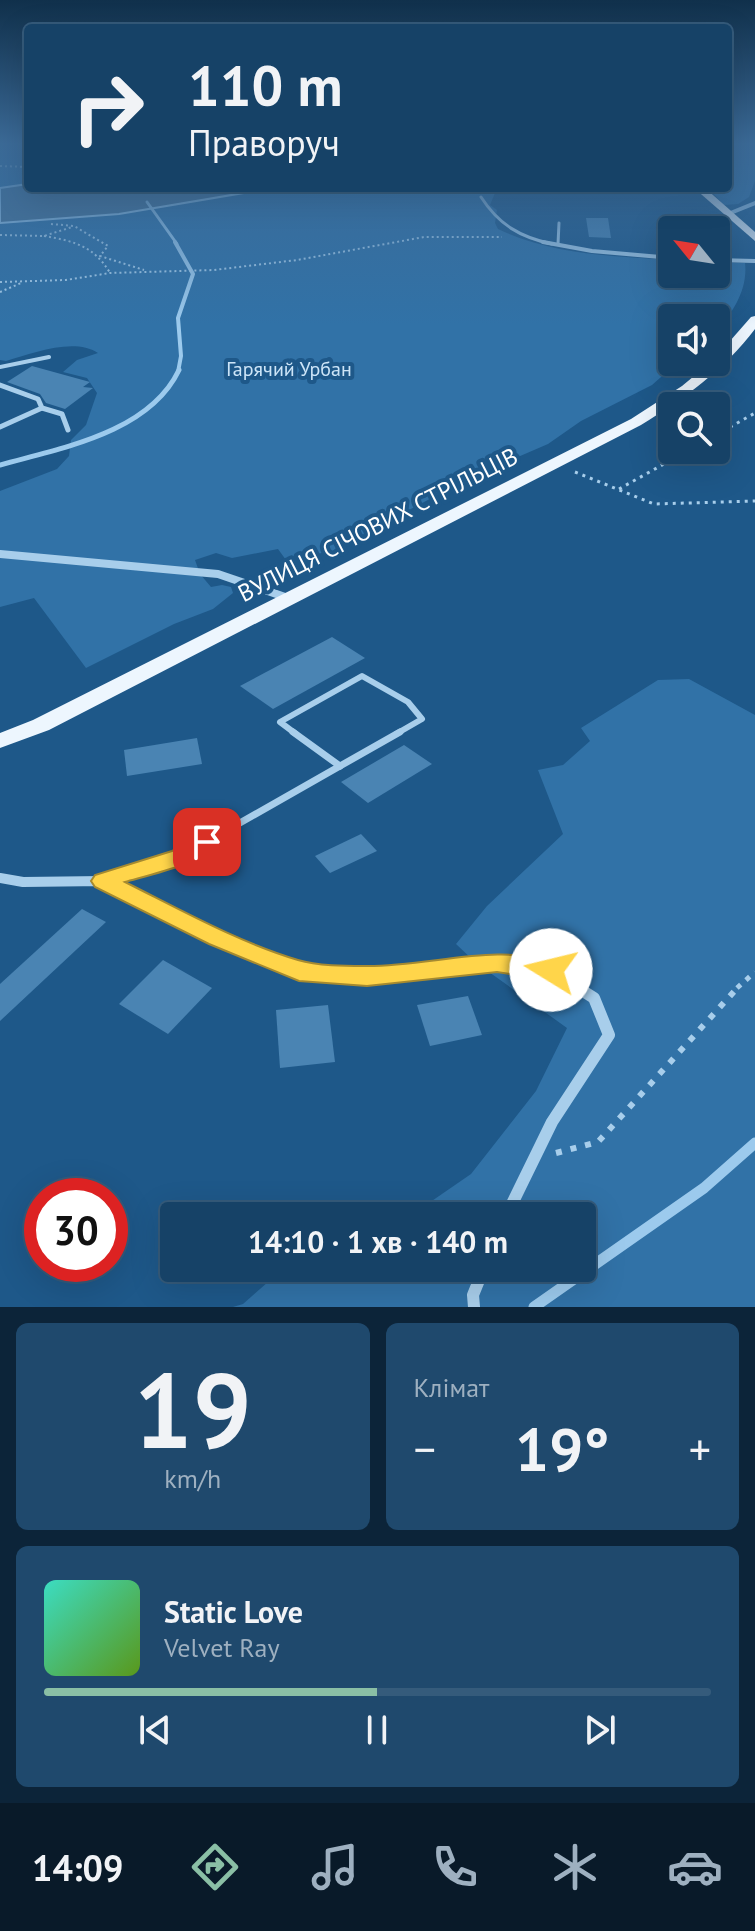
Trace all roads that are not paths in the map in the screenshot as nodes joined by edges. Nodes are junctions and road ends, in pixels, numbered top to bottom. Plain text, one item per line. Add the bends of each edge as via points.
1 (486, 203) edge
2 (716, 203) edge
3 (755, 203) edge
4 (728, 214) junction
5 (559, 223) dead end
6 (749, 228) edge
7 (755, 238) edge
8 (558, 244) junction
9 (658, 257) edge
10 (730, 260) edge
11 (755, 261) edge
12 (755, 320) edge
13 (49, 357) dead end
14 (0, 367) edge
15 (0, 385) edge
16 (42, 408) junction
17 (0, 427) edge
18 (68, 430) dead end
19 (0, 554) edge
20 (288, 598) junction
21 (0, 741) edge
22 (342, 767) junction
23 (0, 878) edge
24 (103, 881) junction
25 (512, 1202) edge
26 (479, 1282) edge
27 (473, 1301) edge

1 - 8 lane via 517,234
2 - 4 main road
3 - 4 street
4 - 6 main road
5 - 8 lane
6 - 7 main road
8 - 9 lane
10 - 11 lane
12 - 20 main road, ВУЛИЦЯ СІЧОВИХ СТРІЛЬЦІВ via 735,349 681,395 537,474
13 - 14 lane
15 - 16 lane via 38,399
16 - 17 lane
16 - 18 lane via 62,414
19 - 20 street via 218,574
20 - 21 main road, ВУЛИЦЯ СІЧОВИХ СТРІЛЬЦІВ
22 - 22 lane via 355,759 422,719 408,702 362,676 280,722
22 - 24 lane via 180,857
23 - 24 street
24 - 25 street via 217,938 299,971 367,976 497,962 551,970 594,998 609,1035 572,1084
26 - 27 street

